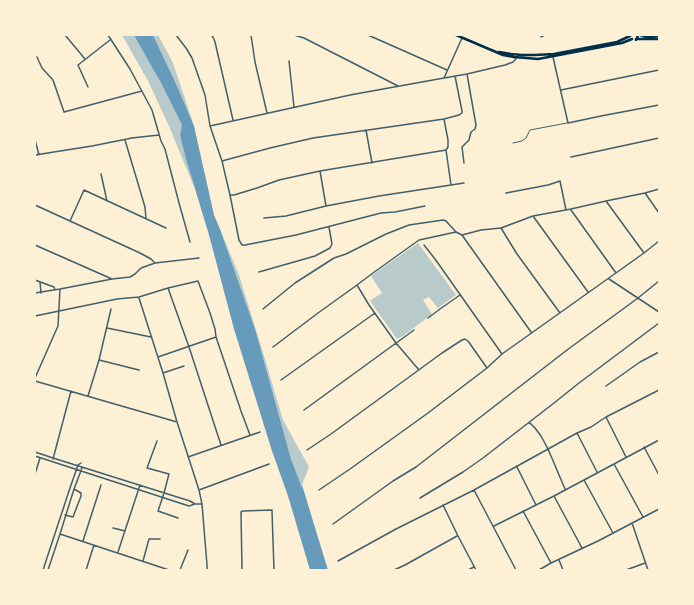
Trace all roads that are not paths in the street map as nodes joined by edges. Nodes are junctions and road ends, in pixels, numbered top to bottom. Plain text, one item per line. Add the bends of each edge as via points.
1 (65, 35) edge
2 (108, 35) edge
3 (176, 35) edge
4 (211, 35) edge
5 (251, 35) edge
6 (294, 35) edge
7 (368, 35) edge
8 (457, 35) edge
9 (545, 35) edge
10 (639, 35) edge
11 (541, 37) dead end
12 (631, 37) edge
13 (659, 37) edge
14 (462, 38) junction
15 (111, 39) junction
16 (636, 39) junction
17 (493, 50) junction
18 (514, 57) junction
19 (553, 57) junction
20 (37, 58) dead end
21 (85, 59) junction
22 (289, 61) dead end
23 (447, 70) junction
24 (659, 70) edge
25 (467, 74) junction
26 (455, 76) junction
27 (444, 78) junction
28 (398, 86) junction
29 (88, 87) dead end
30 (560, 90) junction
31 (142, 91) junction
32 (659, 105) edge
33 (294, 107) junction
34 (267, 113) junction
35 (444, 119) junction
36 (233, 120) junction
37 (568, 123) junction
38 (210, 126) junction
39 (366, 130) junction
40 (159, 134) junction
41 (659, 138) edge
42 (125, 139) junction
43 (35, 140) edge
44 (513, 143) dead end
45 (446, 150) junction
46 (39, 155) junction
47 (35, 156) edge
48 (571, 157) dead end
49 (222, 161) junction
50 (372, 163) junction
51 (464, 164) dead end
52 (320, 171) junction
53 (101, 174) dead end
54 (464, 183) dead end
55 (451, 185) junction
56 (659, 189) edge
57 (506, 193) dead end
58 (645, 193) junction
59 (230, 195) junction
60 (107, 201) junction
61 (606, 201) junction
62 (35, 205) edge
63 (326, 206) junction
64 (425, 206) dead end
65 (570, 209) junction
66 (566, 210) junction
67 (659, 213) edge
68 (533, 216) junction
69 (264, 218) dead end
70 (146, 219) junction
71 (70, 222) junction
72 (329, 227) junction
73 (166, 228) dead end
74 (501, 228) junction
75 (456, 232) junction
76 (462, 235) junction
77 (659, 241) edge
78 (190, 242) dead end
79 (35, 245) edge
80 (424, 245) dead end
81 (644, 253) junction
82 (199, 258) dead end
83 (155, 263) junction
84 (259, 272) dead end
85 (616, 273) junction
86 (609, 278) junction
87 (112, 279) junction
88 (35, 280) edge
89 (659, 281) edge
90 (40, 282) junction
91 (357, 285) junction
92 (168, 288) junction
93 (54, 290) junction
94 (60, 290) junction
95 (41, 292) junction
96 (588, 292) junction
97 (35, 293) edge
98 (460, 295) junction
99 (139, 297) junction
100 (638, 298) junction
101 (111, 309) dead end
102 (263, 309) dead end
103 (60, 311) junction
104 (659, 312) edge
105 (375, 313) junction
106 (560, 313) junction
107 (35, 316) edge
108 (428, 318) dead end
109 (659, 323) edge
110 (107, 328) junction
111 (414, 330) dead end
112 (531, 332) junction
113 (151, 337) junction
114 (216, 337) junction
115 (396, 343) junction
116 (189, 347) junction
117 (273, 347) dead end
118 (659, 352) edge
119 (502, 354) junction
120 (158, 357) junction
121 (99, 360) junction
122 (184, 366) dead end
123 (487, 368) junction
124 (139, 370) dead end
125 (419, 370) junction
126 (163, 373) junction
127 (35, 380) edge
128 (281, 380) dead end
129 (606, 386) dead end
130 (659, 390) edge
131 (71, 391) junction
132 (88, 396) junction
133 (304, 410) dead end
134 (606, 416) junction
135 (177, 422) junction
136 (529, 423) junction
137 (260, 432) dead end
138 (577, 433) junction
139 (250, 435) junction
140 (659, 440) edge
141 (157, 441) dead end
142 (221, 445) junction
143 (644, 447) junction
144 (548, 449) junction
145 (307, 450) dead end
146 (35, 452) edge
147 (35, 456) edge
148 (188, 457) junction
149 (626, 457) junction
150 (40, 458) junction
151 (53, 458) junction
152 (52, 462) junction
153 (269, 464) dead end
154 (613, 464) junction
155 (78, 465) junction
156 (82, 467) junction
157 (517, 467) junction
158 (77, 469) junction
159 (81, 471) junction
160 (597, 473) junction
161 (35, 474) edge
162 (659, 475) edge
163 (584, 480) junction
164 (101, 485) dead end
165 (140, 485) junction
166 (139, 489) junction
167 (565, 489) junction
168 (74, 490) junction
169 (199, 490) junction
170 (319, 490) dead end
171 (474, 490) junction
172 (164, 493) junction
173 (554, 496) junction
174 (163, 498) junction
175 (420, 498) dead end
176 (195, 504) junction
177 (202, 504) junction
178 (443, 505) junction
179 (536, 505) junction
180 (659, 509) edge
181 (523, 511) junction
182 (65, 515) junction
183 (643, 517) junction
184 (178, 518) dead end
185 (333, 524) dead end
186 (632, 524) junction
187 (494, 526) junction
188 (113, 528) dead end
189 (125, 531) junction
190 (613, 533) junction
191 (60, 534) junction
192 (458, 536) junction
193 (160, 539) dead end
194 (83, 541) junction
195 (95, 544) junction
196 (582, 548) junction
197 (188, 550) dead end
198 (118, 552) junction
199 (559, 560) junction
200 (143, 561) junction
201 (338, 561) dead end
202 (551, 563) junction
203 (645, 563) junction
204 (474, 567) junction
205 (162, 569) edge
206 (43, 570) edge
207 (48, 570) edge
208 (86, 570) edge
209 (169, 570) edge
210 (180, 570) edge
211 (207, 570) edge
212 (242, 570) edge
213 (274, 570) edge
214 (394, 570) edge
215 (468, 570) edge
216 (476, 570) edge
217 (516, 570) edge
218 (539, 570) edge
219 (563, 570) edge
220 (626, 570) edge
221 (648, 570) edge

1 - 21 street
2 - 15 street
3 - 38 street via 192,58 205,95
4 - 36 street via 215,42
5 - 34 street
6 - 28 street
7 - 23 street
8 - 14 main road
9 - 11 street
10 - 13 main road
10 - 16 main road
12 - 16 main road
12 - 17 main road via 554,54 511,54
12 - 19 main road via 622,43
13 - 16 main road
14 - 17 main road
14 - 23 street
15 - 21 street
15 - 31 street
17 - 18 main road
18 - 19 main road
18 - 25 street via 516,59 505,65
19 - 30 street
20 - 31 street via 53,80 64,112
21 - 29 street via 78,65
22 - 33 street
23 - 27 street
24 - 30 street
25 - 26 street
25 - 51 street via 476,127 462,147
26 - 27 street
26 - 35 street via 462,112 459,116
27 - 28 street
28 - 33 street
30 - 37 street
31 - 40 street via 152,110
32 - 37 street
33 - 34 street
34 - 36 street
35 - 39 street
35 - 45 street via 448,140
36 - 38 street
37 - 44 lane via 530,130 526,138
38 - 49 street
39 - 49 street via 313,138
39 - 50 street
40 - 42 street
40 - 78 street
41 - 48 street
42 - 46 street
42 - 70 street via 145,207
43 - 46 street
45 - 50 street
45 - 55 street
46 - 47 street
49 - 59 street
50 - 52 street
52 - 59 street
52 - 63 street
53 - 60 street
54 - 55 street
55 - 63 street
56 - 58 street
57 - 66 street via 560,181
58 - 61 street
58 - 67 street
59 - 72 street via 239,240 243,245
60 - 70 street
60 - 71 street via 84,190
61 - 65 street
61 - 81 street
62 - 71 street
63 - 69 street via 286,216
64 - 72 street via 381,213
65 - 66 street
65 - 85 street
66 - 68 street
68 - 74 street
68 - 96 street
70 - 73 street
71 - 83 street via 148,257
72 - 84 street via 332,244 330,248 315,256
74 - 76 street
74 - 106 street
75 - 76 street
75 - 91 street via 419,240
75 - 102 street via 443,220 409,225 386,234 329,261 295,283
76 - 112 street
77 - 81 street
79 - 87 street
80 - 98 street
81 - 85 street
82 - 83 street
83 - 87 street via 141,268 133,276
85 - 86 street
86 - 96 street
86 - 100 street
87 - 94 street
88 - 90 street
89 - 100 street
90 - 93 street via 54,287
90 - 95 street
91 - 105 street
91 - 117 street
92 - 99 street
92 - 114 street via 198,281
92 - 116 street
93 - 94 street
93 - 95 street
94 - 103 street
95 - 97 street
96 - 106 street
98 - 108 street
98 - 119 street
99 - 103 street
99 - 113 street
100 - 104 street
100 - 185 street via 416,467
101 - 110 street
103 - 107 street
103 - 127 street via 58,326
105 - 115 street
105 - 128 street
106 - 112 street
109 - 136 street
110 - 113 street
110 - 121 street
111 - 115 street
112 - 119 street
113 - 120 street
114 - 116 street
114 - 139 street
115 - 125 street
115 - 133 street
116 - 120 street
116 - 142 street
118 - 129 street
119 - 123 street
120 - 126 street
121 - 124 street
121 - 132 street
122 - 126 street
123 - 125 street via 470,342 465,339
123 - 170 street
125 - 145 street
126 - 135 street
127 - 131 street
130 - 134 street
131 - 132 street
131 - 151 street
132 - 135 street
134 - 138 street
134 - 149 street
135 - 148 street
136 - 144 street
136 - 175 street via 463,472
137 - 139 street
138 - 144 street
138 - 160 street
139 - 142 street
140 - 143 street
141 - 172 street via 147,468 169,474
142 - 148 street
143 - 149 street
143 - 162 street
144 - 157 street
144 - 167 street
146 - 151 street
147 - 150 street
148 - 169 street
149 - 154 street
150 - 152 street
150 - 161 street
151 - 152 street
151 - 155 street
152 - 158 street
153 - 169 street
154 - 160 street
154 - 183 street
155 - 156 street
155 - 158 street
156 - 159 street
156 - 165 street
157 - 171 street
157 - 179 street
158 - 159 street
158 - 206 street
159 - 166 street
159 - 168 street
160 - 163 street
163 - 167 street
163 - 190 street
164 - 194 street
165 - 166 street
165 - 172 street
166 - 174 street
166 - 189 street
167 - 173 street
168 - 182 street
168 - 182 street via 81,493 81,496 73,517
169 - 177 street
171 - 178 street
171 - 187 street
172 - 174 street
172 - 176 street
173 - 179 street
173 - 196 street
174 - 176 street via 189,506
174 - 184 street via 158,511
176 - 177 street
177 - 211 street
178 - 192 street
178 - 201 street
179 - 181 street
180 - 183 street
181 - 187 street
181 - 202 street
182 - 191 street
183 - 186 street
186 - 190 street
186 - 203 street
187 - 217 street
188 - 189 street
189 - 198 street
190 - 196 street
191 - 194 street
191 - 207 street
192 - 204 street
192 - 214 street
193 - 200 street via 149,539
194 - 195 street
195 - 198 street
195 - 208 street
196 - 199 street
197 - 210 street
198 - 200 street
199 - 202 street
199 - 219 street
200 - 205 street
202 - 218 street
203 - 220 street
203 - 221 street
204 - 215 street
204 - 216 street
205 - 209 street
212 - 213 street via 241,512 272,510

